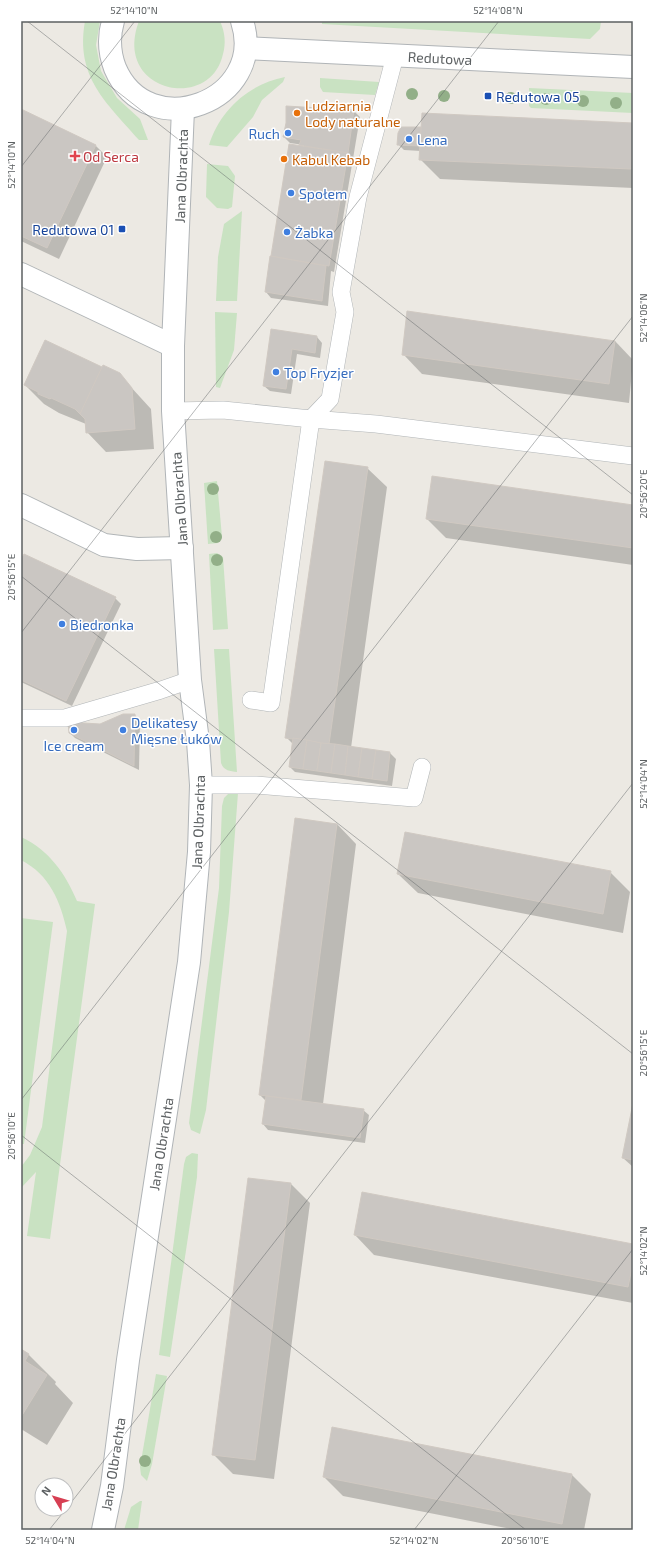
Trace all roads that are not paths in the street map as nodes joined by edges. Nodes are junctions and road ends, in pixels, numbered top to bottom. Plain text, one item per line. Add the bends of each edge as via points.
1 (113, 21) edge
2 (242, 21) edge
3 (246, 48) junction
4 (395, 56) junction
5 (633, 67) edge
6 (183, 109) junction
7 (21, 274) edge
8 (173, 346) junction
9 (173, 411) junction
10 (311, 418) junction
11 (633, 456) edge
12 (21, 505) edge
13 (182, 548) junction
14 (190, 680) junction
15 (251, 700) dead end
16 (21, 718) edge
17 (422, 767) dead end
18 (201, 785) junction
19 (103, 1530) edge

1 - 6 street via 109,42 111,55 118,75 127,87 139,98 155,106
2 - 3 street
3 - 4 street, Redutowa
3 - 6 street via 242,64 227,87 212,100
4 - 5 street, Redutowa
4 - 10 lane via 358,196 341,292 345,312 330,399
6 - 8 street, Jana Olbrachta
7 - 8 street
8 - 9 street, Jana Olbrachta
9 - 10 lane via 223,410
9 - 13 street, Jana Olbrachta
10 - 11 lane
10 - 15 lane via 272,703
12 - 13 street via 109,546 137,549
13 - 14 street, Jana Olbrachta
14 - 16 lane via 65,718
14 - 18 street, Jana Olbrachta
17 - 18 lane via 414,798 256,785
18 - 19 street, Jana Olbrachta via 199,852 188,962 128,1360 112,1486

